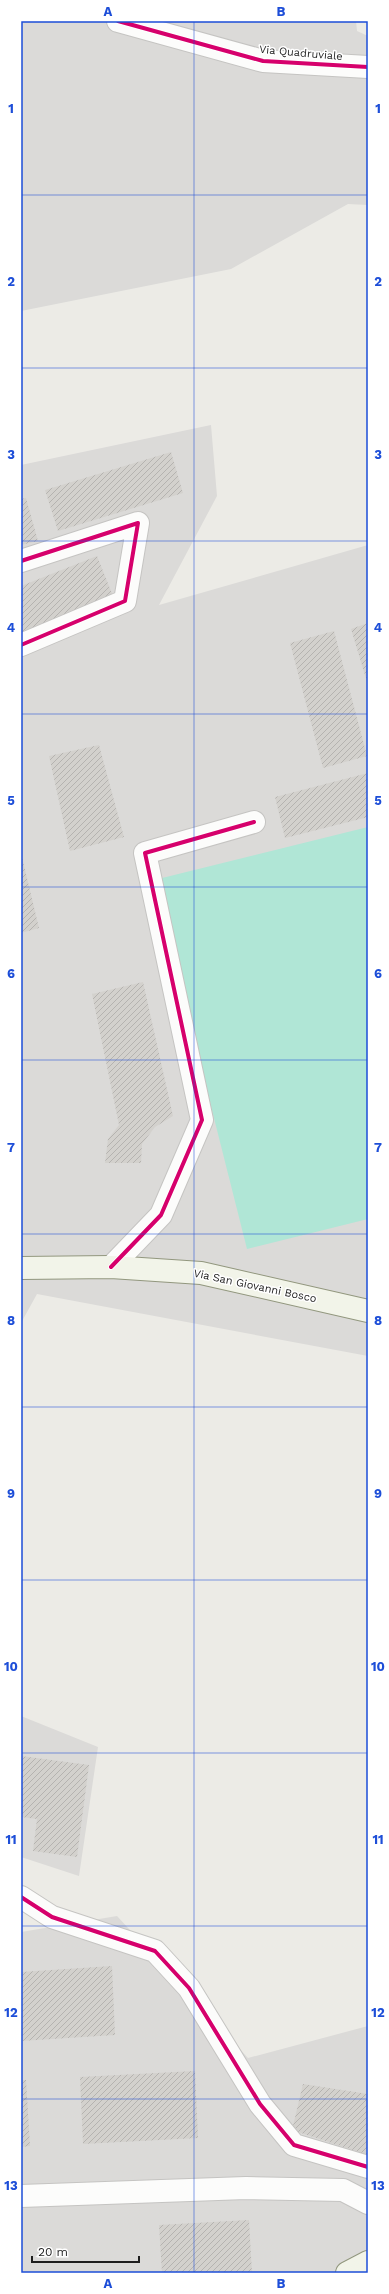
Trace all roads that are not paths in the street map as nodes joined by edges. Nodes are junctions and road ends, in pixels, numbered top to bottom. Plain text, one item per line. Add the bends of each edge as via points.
1 (118, 21) edge
2 (368, 68) edge
3 (21, 561) edge
4 (21, 646) edge
5 (254, 822) dead end
6 (111, 1267) junction
7 (21, 1268) edge
8 (368, 1311) edge
9 (21, 1897) edge
10 (368, 2167) edge
11 (21, 2196) edge
12 (368, 2203) edge
13 (368, 2262) edge
14 (347, 2273) edge

1 - 2 street, Via Quadruviale via 263,61
3 - 4 street via 138,523 125,601
5 - 6 street via 145,853 202,1120 161,1215
6 - 7 street, Via San Giovanni Bosco
6 - 8 street, Via San Giovanni Bosco via 201,1273
9 - 10 street via 52,1917 155,1951 189,1988 260,2104 294,2145
11 - 12 street via 246,2188 336,2189
13 - 14 street

